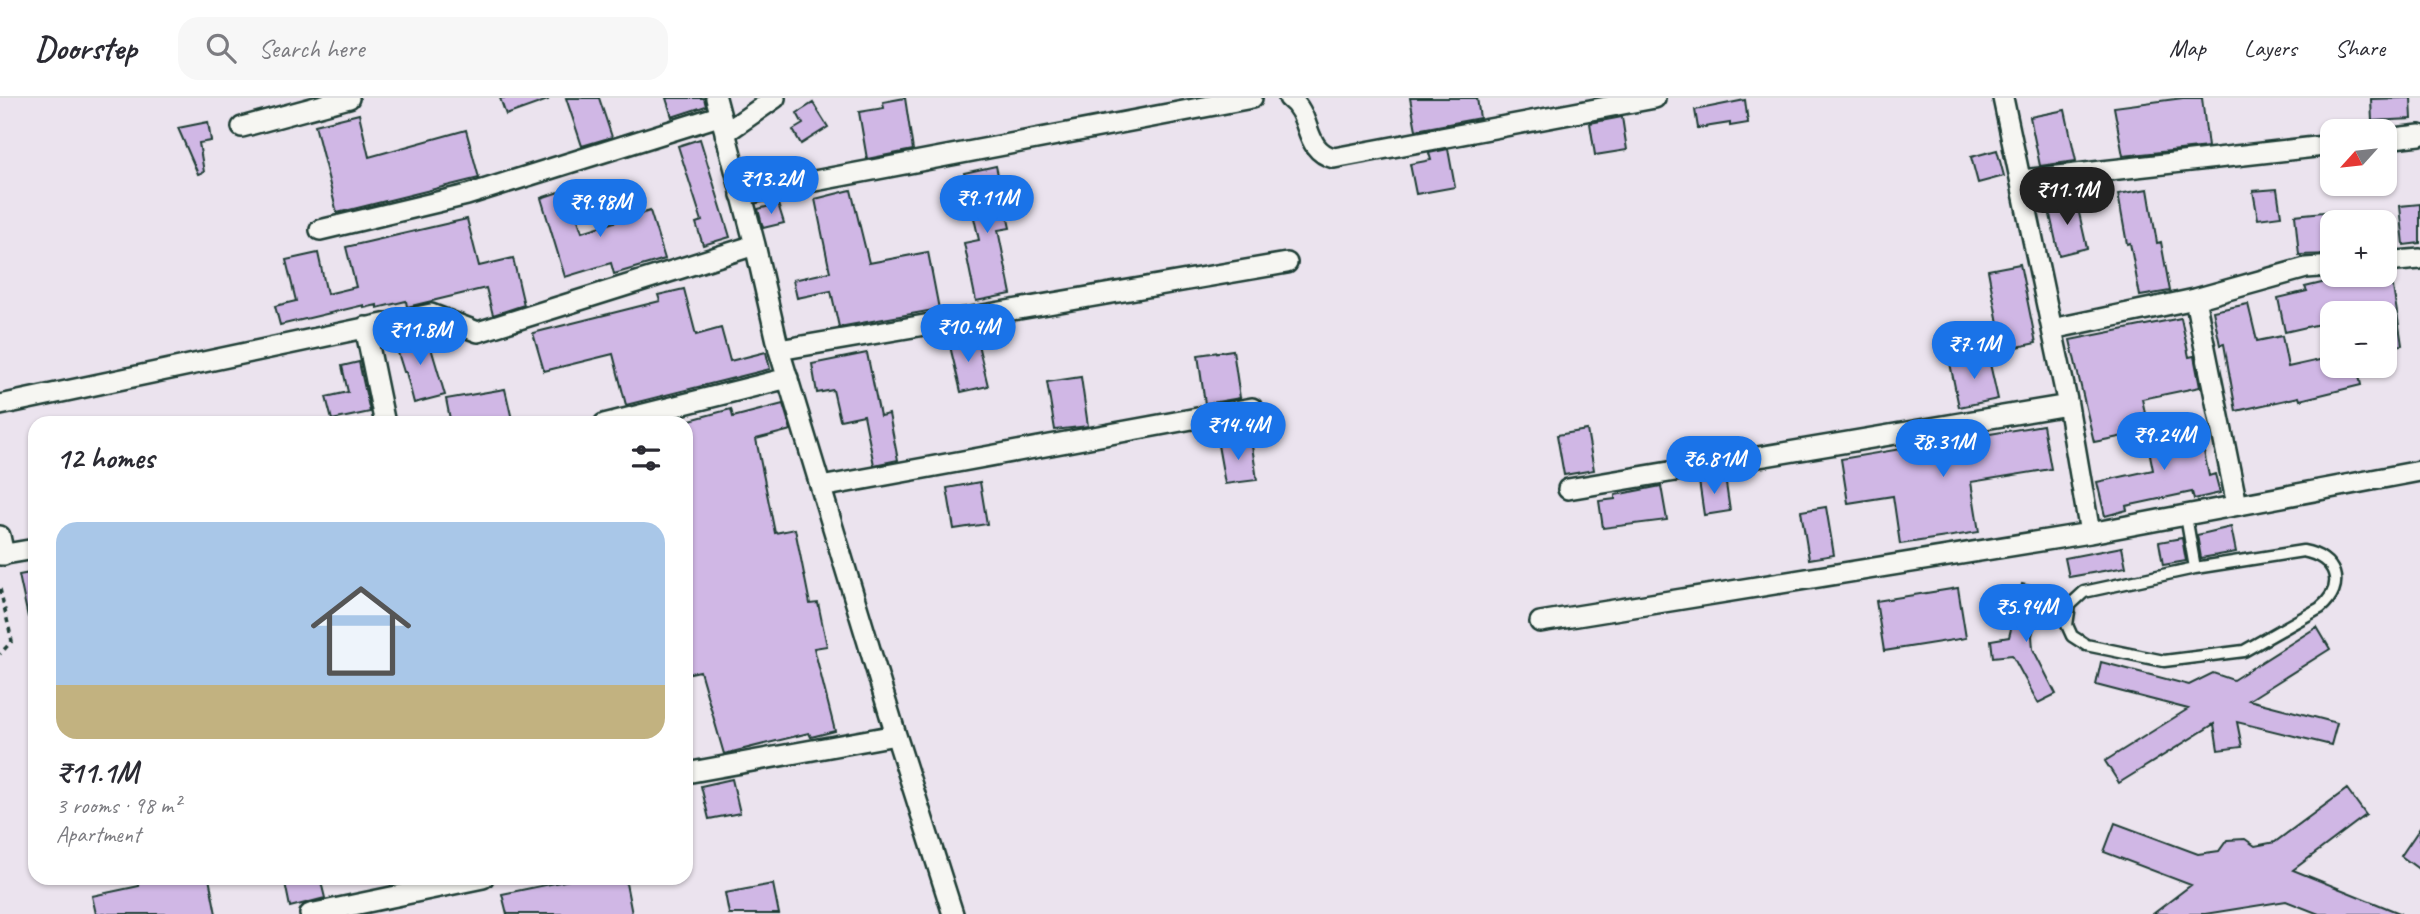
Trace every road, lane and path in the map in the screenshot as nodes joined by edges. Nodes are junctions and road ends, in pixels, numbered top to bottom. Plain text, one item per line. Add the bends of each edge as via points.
1 (349, 98) edge
2 (775, 98) edge
3 (1252, 98) edge
4 (1289, 98) edge
5 (1655, 98) edge
6 (2003, 98) edge
7 (1594, 103) edge
8 (720, 116) edge
9 (242, 127) dead end
10 (2420, 135) edge
11 (2398, 138) edge
12 (2320, 146) edge
13 (2022, 180) junction
14 (741, 195) junction
15 (320, 230) dead end
16 (755, 245) junction
17 (2420, 259) edge
18 (2397, 261) edge
19 (1287, 263) dead end
20 (2320, 267) edge
21 (2195, 299) junction
22 (365, 327) junction
23 (2052, 330) junction
24 (779, 350) junction
25 (788, 378) junction
26 (0, 405) edge
27 (2068, 405) junction
28 (1252, 408) dead end
29 (383, 416) edge
30 (636, 416) edge
31 (2420, 471) edge
32 (821, 486) junction
33 (1568, 489) dead end
34 (2237, 505) junction
35 (2186, 516) junction
36 (2090, 533) junction
37 (1, 549) edge
38 (28, 549) edge
39 (2195, 568) junction
40 (0, 589) edge
41 (1540, 622) dead end
42 (0, 654) edge
43 (896, 735) junction
44 (693, 772) edge
45 (450, 885) edge
46 (310, 914) edge
47 (953, 914) edge

1 - 9 street
2 - 8 street
3 - 14 street
4 - 7 street via 1301,112 1315,148 1334,158
5 - 7 street
6 - 13 street
8 - 14 street
8 - 15 street via 467,195
10 - 11 street
12 - 13 street
13 - 23 street
14 - 16 street
16 - 22 street via 478,332 432,314
16 - 24 street
17 - 18 street
19 - 24 street
20 - 21 street
21 - 23 street
21 - 34 street
22 - 26 street
22 - 29 street
23 - 27 street
24 - 25 street
25 - 30 street
25 - 32 street
27 - 33 street
27 - 36 street
28 - 32 street
31 - 34 street
32 - 43 street
34 - 35 street
35 - 36 street
35 - 39 lane
36 - 41 street
37 - 38 street
39 - 39 lane via 2084,592 2067,613 2072,636 2085,645 2164,662 2245,652 2320,608 2330,599 2335,584 2329,563 2302,551
40 - 42 path via 12,642
43 - 44 street
43 - 47 street
45 - 46 street

